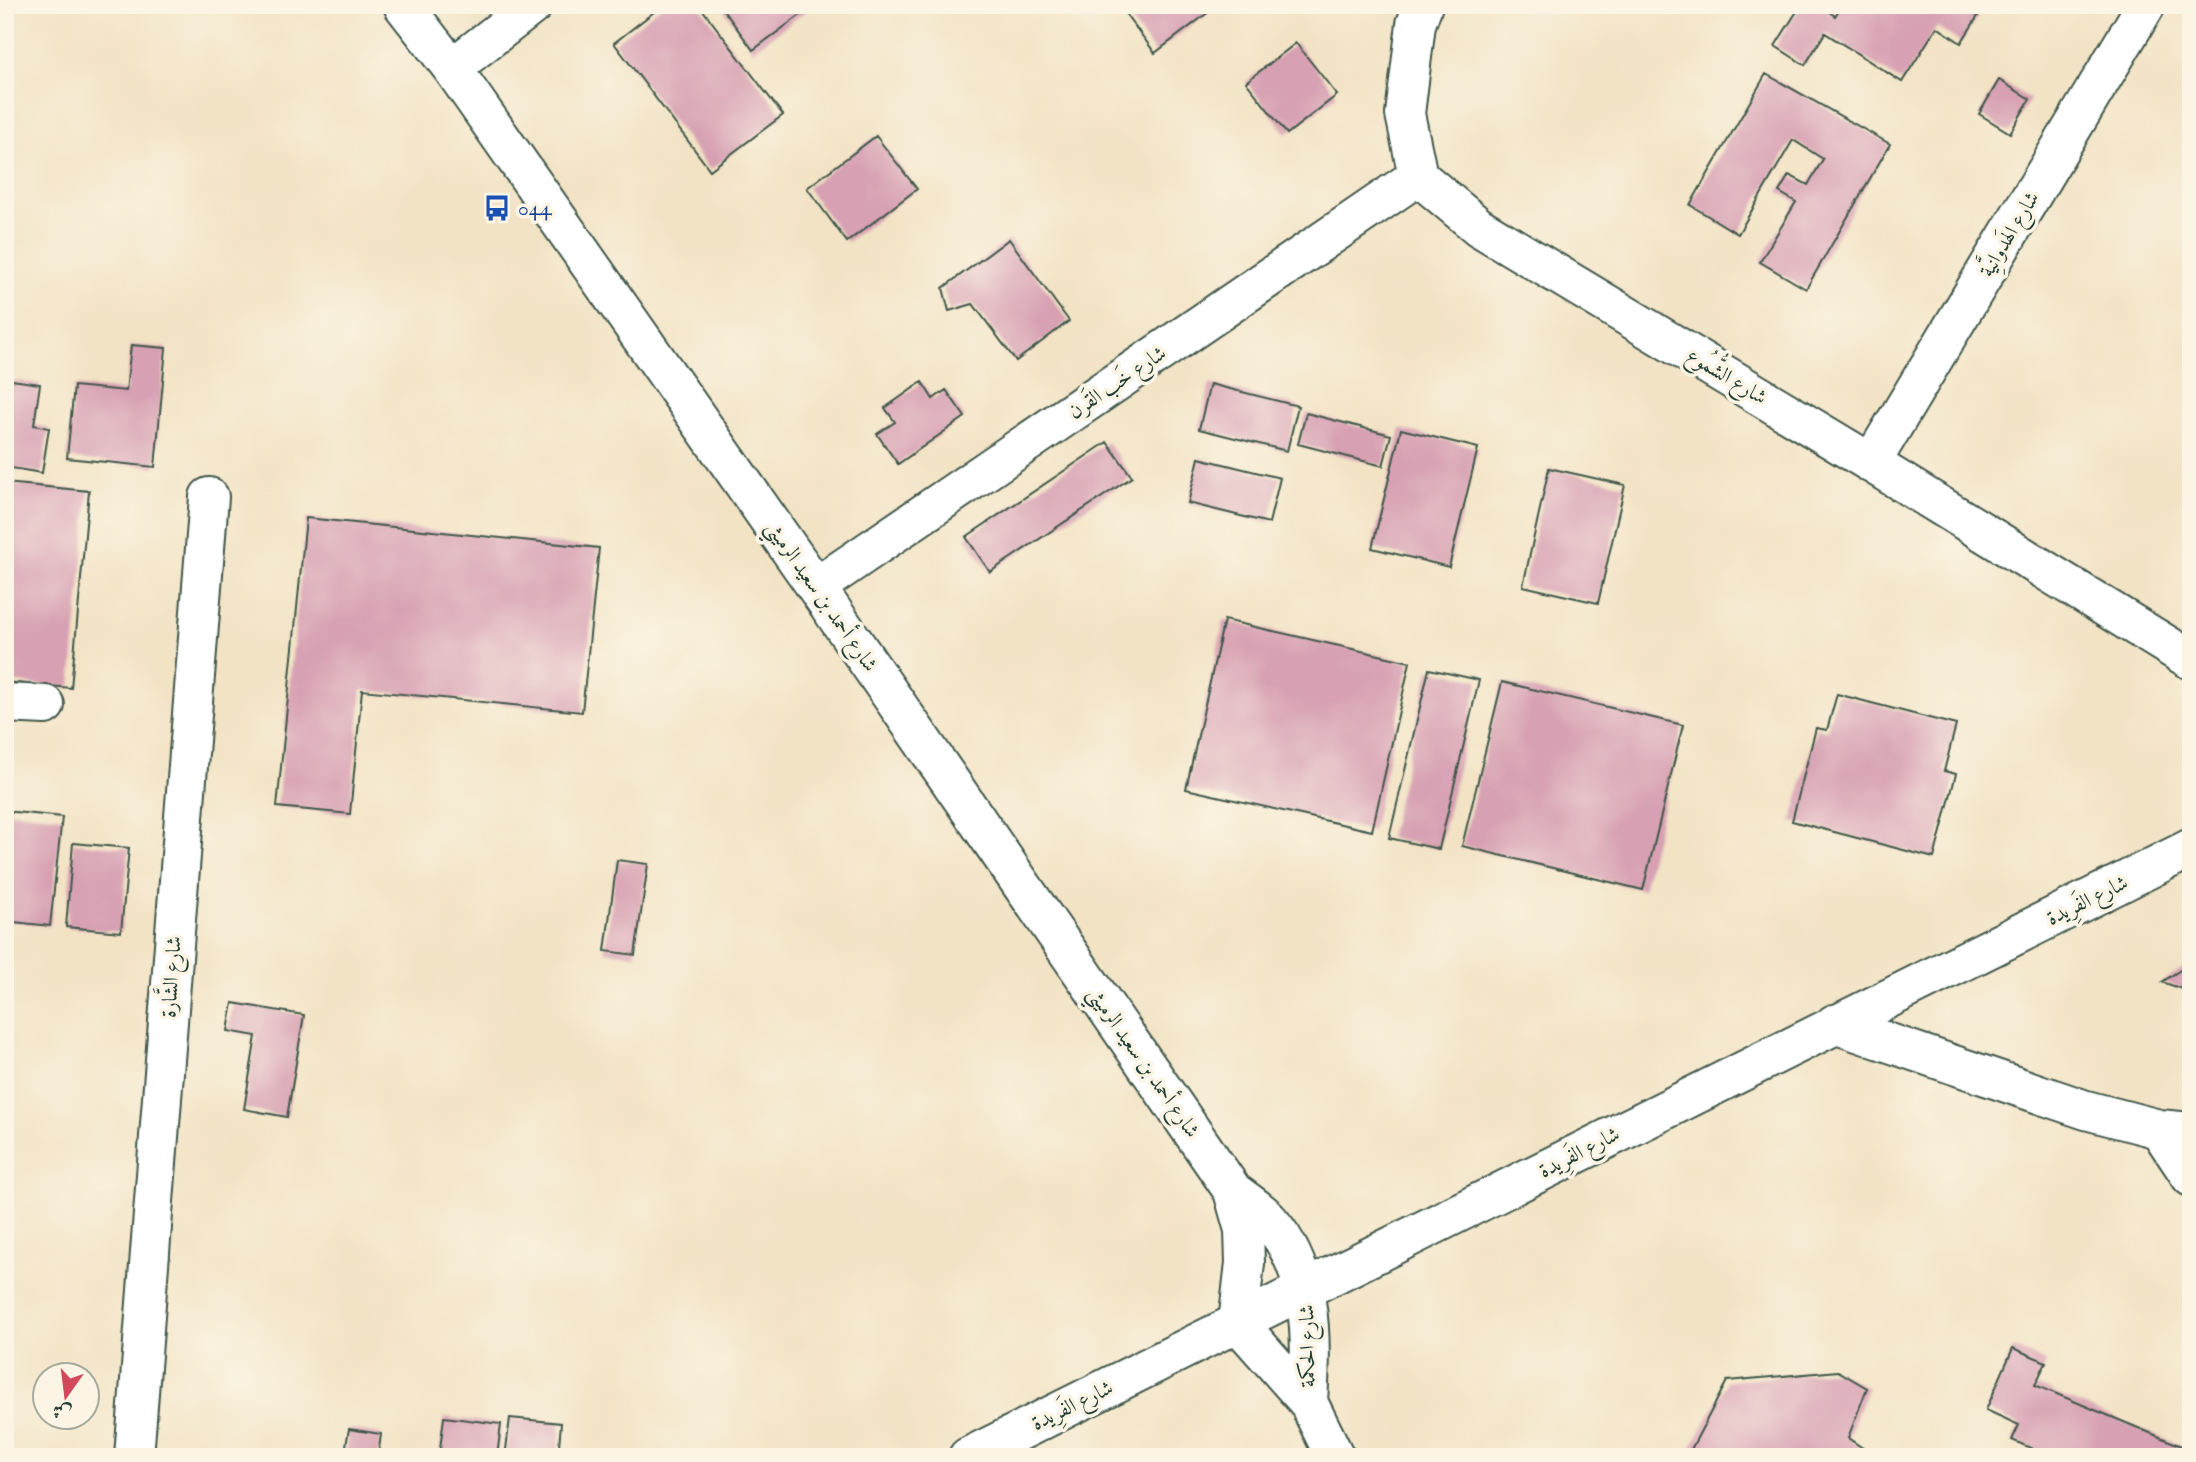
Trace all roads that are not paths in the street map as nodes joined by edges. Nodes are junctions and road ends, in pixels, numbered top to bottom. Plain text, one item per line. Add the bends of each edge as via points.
1 (403, 5) edge
2 (533, 5) edge
3 (1423, 5) edge
4 (2146, 5) edge
5 (452, 68) junction
6 (1418, 176) junction
7 (1871, 463) junction
8 (209, 497) dead end
9 (816, 587) junction
10 (2191, 660) edge
11 (5, 703) edge
12 (45, 705) dead end
13 (2191, 848) edge
14 (1834, 1024) junction
15 (2175, 1131) edge
16 (2191, 1177) edge
17 (1233, 1191) junction
18 (1305, 1290) junction
19 (1238, 1323) junction
20 (1308, 1402) junction
21 (134, 1457) edge
22 (968, 1457) edge
23 (1335, 1457) edge

1 - 5 street, شارع أحمد بن سعيد الرميثي
2 - 5 street
3 - 6 street via 1416,24 1405,114
4 - 7 street, شارع الهَدوانِيَّة
5 - 9 street, شارع أحمد بن سعيد الرميثي
6 - 7 street, شارع الشُّمُوع via 1479,228
6 - 9 street, شارع خَب القَرن
7 - 10 street, شارع الشُّمُوع
8 - 21 street, شارع الشَّارة
9 - 17 street, شارع أحمد بن سعيد الرميثي
11 - 12 street
13 - 14 street, شارع الفَرِيدة
14 - 15 street via 2086,1110
14 - 18 street, شارع الفَرِيدة
15 - 16 street
17 - 18 street, شارع أحمد بن سعيد الرميثي via 1263,1214 1282,1239
17 - 19 street, شارع أحمد بن سعيد الرميثي via 1244,1230
18 - 19 street, شارع الفَرِيدة
18 - 20 street, شارع الحكمة via 1311,1355
19 - 20 street, شارع الحكمة
19 - 22 street, شارع الفَرِيدة
20 - 23 street, شارع الحكمة

